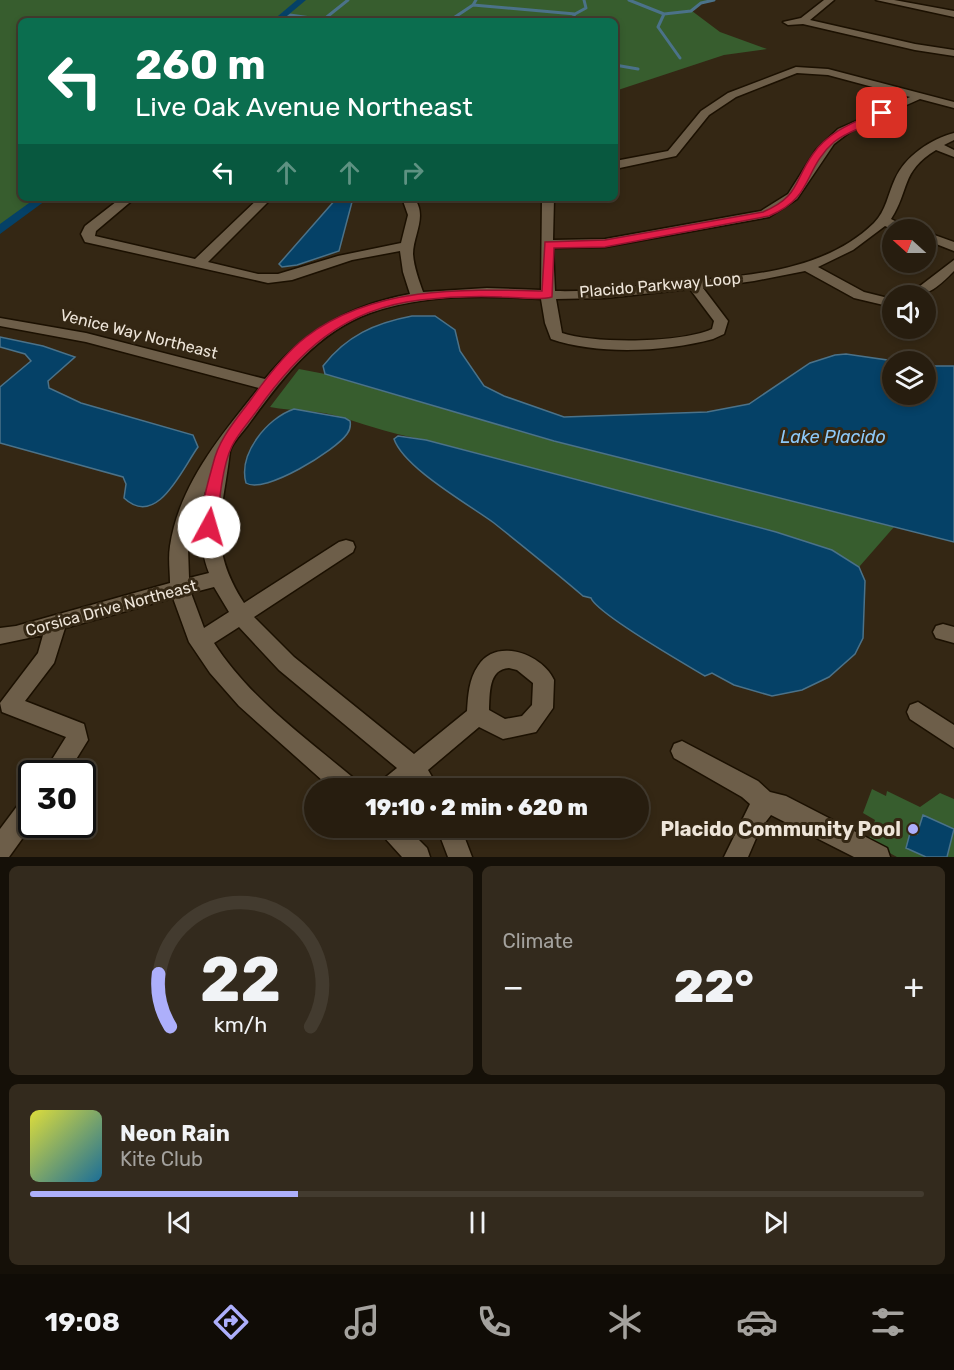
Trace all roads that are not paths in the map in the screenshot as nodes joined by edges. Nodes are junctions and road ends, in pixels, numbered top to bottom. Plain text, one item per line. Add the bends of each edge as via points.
1 (830, 0) edge
2 (880, 0) edge
3 (954, 14) edge
4 (803, 21) junction
5 (788, 22) dead end
6 (954, 53) edge
7 (919, 96) junction
8 (954, 105) edge
9 (954, 136) edge
10 (934, 145) junction
11 (954, 154) edge
12 (618, 164) edge
13 (125, 201) edge
14 (263, 201) edge
15 (411, 201) edge
16 (549, 201) edge
17 (884, 219) edge
18 (882, 222) edge
19 (936, 240) edge
20 (549, 244) junction
21 (406, 246) junction
22 (954, 247) edge
23 (198, 264) junction
24 (954, 264) edge
25 (807, 266) junction
26 (694, 285) junction
27 (931, 285) edge
28 (548, 295) junction
29 (418, 297) junction
30 (882, 302) edge
31 (0, 322) edge
32 (268, 385) junction
33 (224, 447) junction
34 (346, 547) dead end
35 (221, 577) junction
36 (178, 591) junction
37 (242, 615) junction
38 (57, 623) junction
39 (0, 636) edge
40 (199, 642) junction
41 (918, 712) dead end
42 (478, 715) dead end
43 (954, 738) edge
44 (682, 752) dead end
45 (64, 760) edge
46 (412, 770) junction
47 (336, 778) edge
48 (402, 778) edge
49 (419, 778) edge
50 (765, 803) junction
51 (18, 824) edge
52 (400, 838) edge
53 (453, 838) edge
54 (0, 849) edge
55 (418, 857) edge
56 (460, 857) edge
57 (736, 857) edge
58 (878, 857) edge

1 - 4 street
2 - 3 street
4 - 5 street
4 - 6 street
7 - 8 street
7 - 12 street via 828,72 796,70 732,95 705,113 672,154
7 - 20 street via 843,130 817,155 798,194 784,206 765,214 605,243
9 - 10 street, Placido Parkway Loop
10 - 11 street
10 - 17 street, Placido Parkway Loop via 903,174
13 - 23 street via 90,229 90,239
14 - 23 street
15 - 21 street via 416,213
16 - 20 street
18 - 25 street, Placido Parkway Loop via 834,256
19 - 22 street
20 - 28 street
21 - 23 street via 353,255 272,280
21 - 29 street
24 - 27 street
25 - 26 street, Placido Parkway Loop
25 - 30 street via 863,298
26 - 28 street, Placido Parkway Loop
26 - 28 street via 721,321 719,331 708,336 652,342 569,342 556,336
28 - 29 street, Placido Parkway Loop via 477,293
29 - 32 street, Placido Parkway Loop via 384,304 332,325 309,340
31 - 32 street, Venice Way Northeast via 86,338
32 - 33 street, Placido Parkway Loop
33 - 35 street, Placido Parkway Loop via 209,527
33 - 36 street, Placido Parkway Loop via 204,473 190,502 181,533
34 - 37 street
35 - 36 street, Corsica Drive Northeast
35 - 37 street, Placido Parkway Loop
36 - 38 street, Corsica Drive Northeast
36 - 40 street, Placido Parkway Loop
37 - 40 street
37 - 46 street, Placido Parkway Loop via 256,636
38 - 39 street, Corsica Drive Northeast
38 - 45 street via 47,657 10,705 76,731 77,741
40 - 47 street, Placido Parkway Loop via 229,684
41 - 43 street
42 - 46 street
44 - 50 street via 750,789
46 - 48 street
46 - 49 street, Placido Parkway Loop
50 - 57 street
50 - 58 street via 778,804
51 - 54 street
52 - 55 street
53 - 56 street

